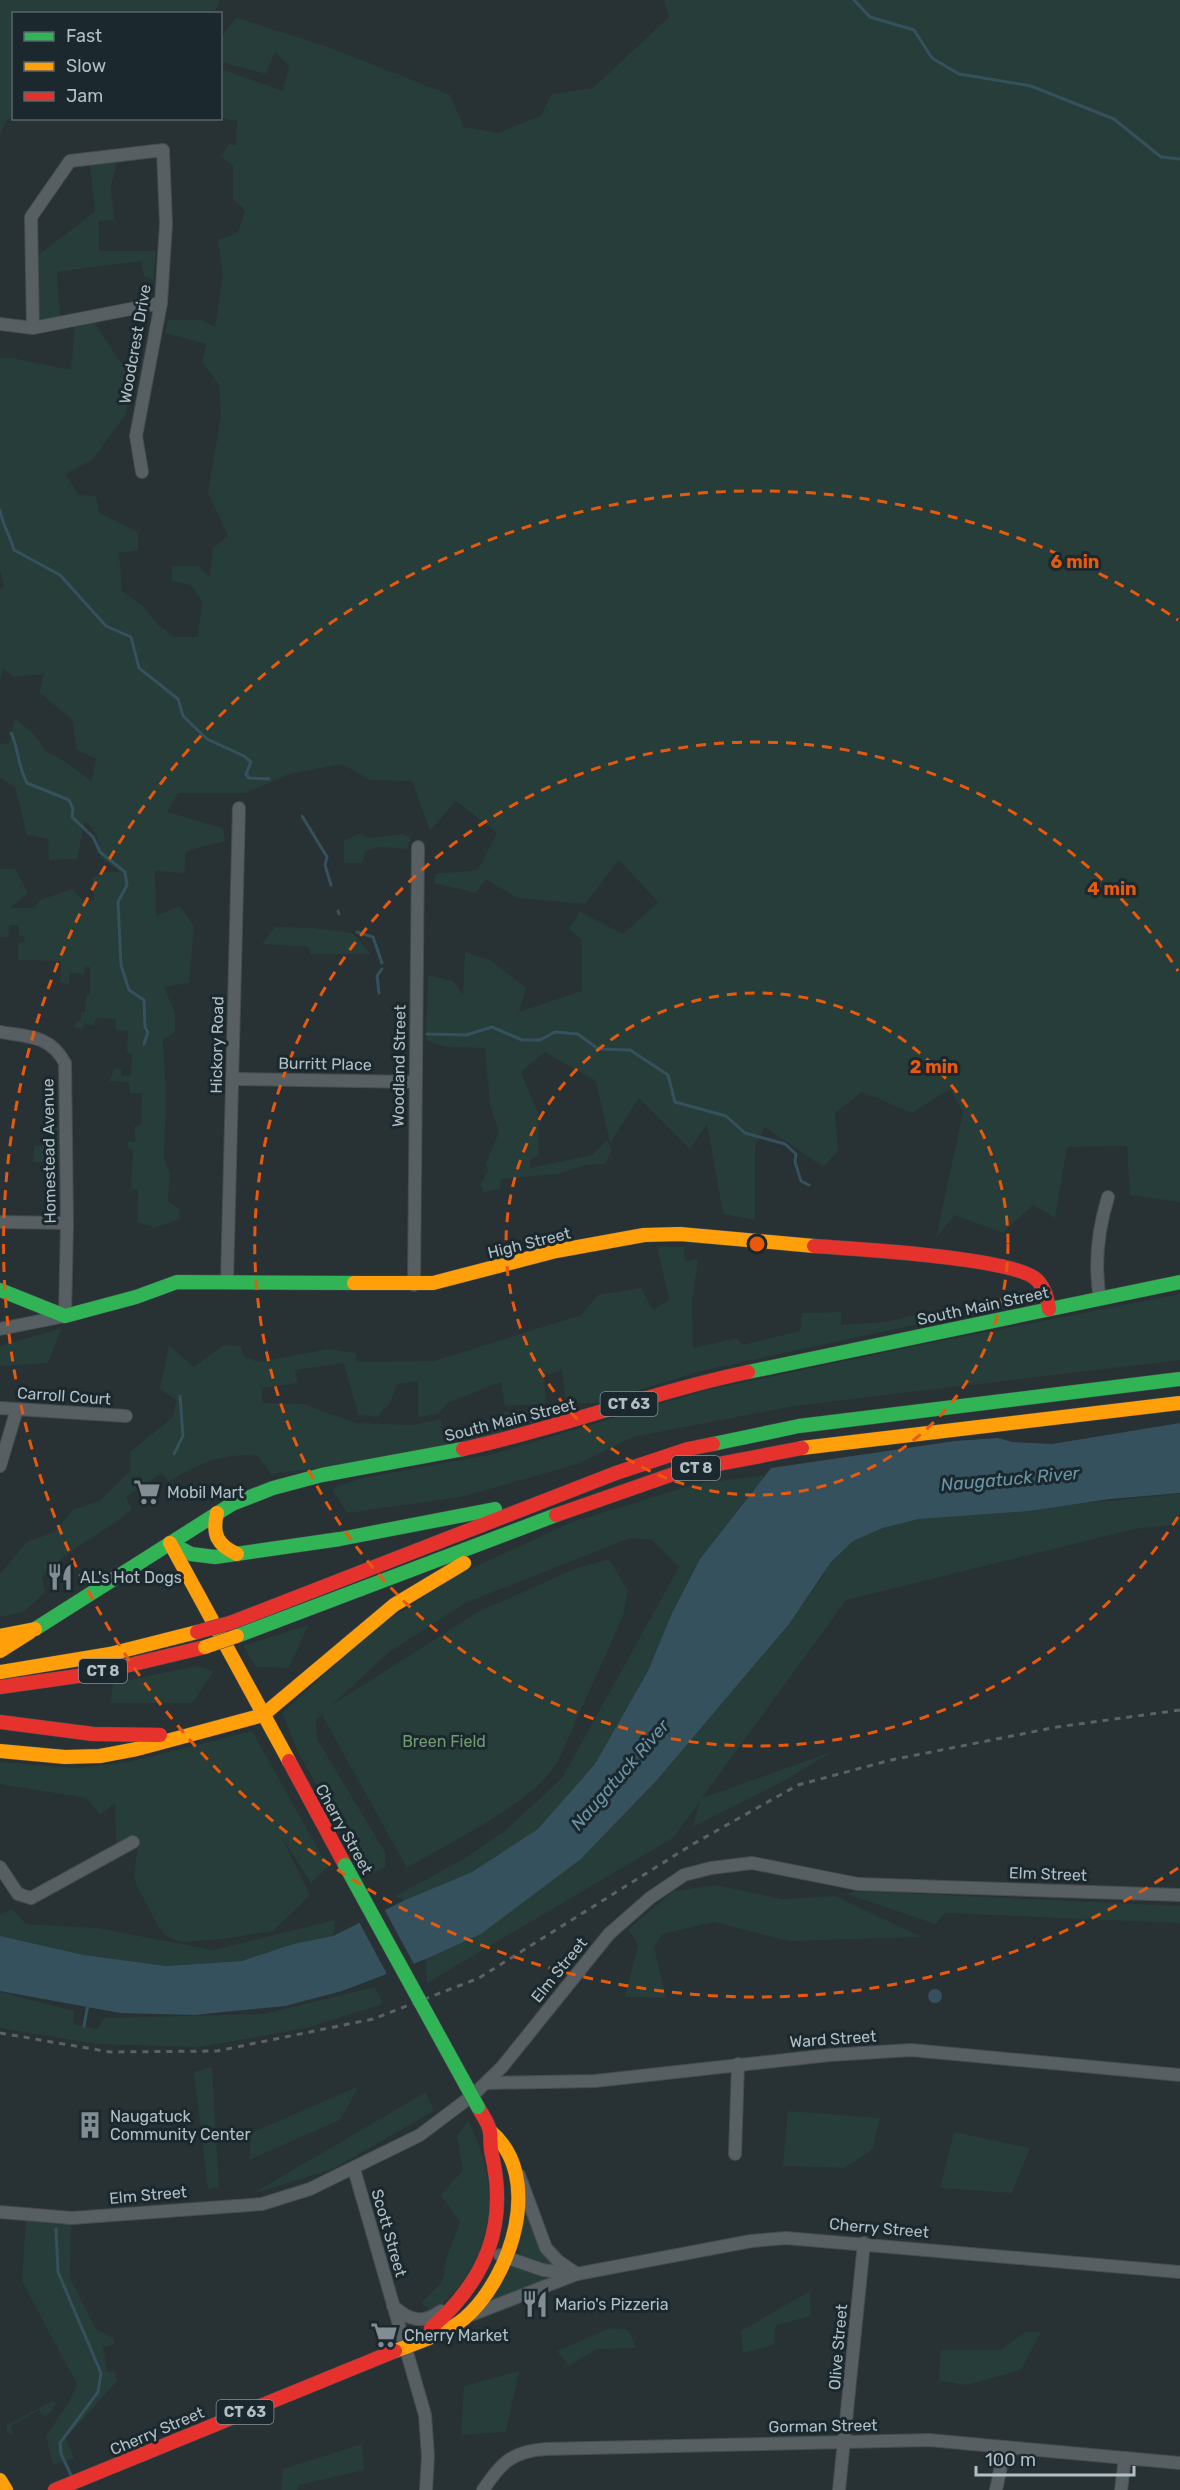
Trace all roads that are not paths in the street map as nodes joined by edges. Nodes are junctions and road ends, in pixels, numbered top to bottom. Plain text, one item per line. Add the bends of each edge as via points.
1 (161, 303) junction
2 (0, 324) edge
3 (33, 328) junction
4 (142, 472) dead end
5 (239, 808) dead end
6 (418, 847) dead end
7 (0, 1032) edge
8 (234, 1079) junction
9 (415, 1082) junction
10 (1108, 1197) dead end
11 (0, 1222) edge
12 (67, 1223) junction
13 (227, 1282) junction
14 (1180, 1282) edge
15 (414, 1285) junction
16 (0, 1290) edge
17 (1100, 1299) junction
18 (1048, 1309) junction
19 (65, 1316) junction
20 (0, 1329) edge
21 (1180, 1379) edge
22 (1180, 1403) edge
23 (0, 1408) edge
24 (17, 1408) junction
25 (126, 1416) dead end
26 (0, 1466) edge
27 (566, 1493) junction
28 (610, 1494) junction
29 (217, 1513) junction
30 (170, 1543) junction
31 (237, 1554) junction
32 (35, 1629) junction
33 (0, 1636) edge
34 (0, 1651) edge
35 (0, 1672) edge
36 (0, 1687) edge
37 (263, 1715) junction
38 (0, 1722) edge
39 (196, 1732) junction
40 (0, 1751) edge
41 (133, 1842) dead end
42 (0, 1867) edge
43 (1180, 1895) edge
44 (738, 2064) junction
45 (1180, 2075) edge
46 (488, 2083) junction
47 (490, 2131) junction
48 (735, 2154) dead end
49 (354, 2169) junction
50 (516, 2169) junction
51 (0, 2212) edge
52 (864, 2243) junction
53 (490, 2251) junction
54 (508, 2258) junction
55 (1180, 2272) edge
56 (577, 2274) junction
57 (460, 2298) junction
58 (393, 2306) junction
59 (466, 2317) junction
60 (405, 2347) junction
61 (845, 2442) junction
62 (1005, 2447) junction
63 (1125, 2458) junction
64 (1180, 2463) edge
65 (55, 2490) edge
66 (426, 2490) edge
67 (483, 2490) edge
68 (839, 2490) edge
69 (996, 2490) edge
70 (1121, 2490) edge

1 - 3 street
1 - 3 street, Woodcrest Drive via 166,224 163,150 70,161 31,217
1 - 4 street, Woodcrest Drive via 136,436
2 - 3 street
5 - 8 street, Hickory Road
6 - 9 street, Woodland Street
7 - 12 street, Homestead Avenue via 47,1041 57,1047 65,1063
8 - 9 street, Burritt Place
8 - 13 street, Hickory Road
9 - 15 street, Woodland Street
10 - 17 street via 1100,1222
11 - 12 street
12 - 19 street, Homestead Avenue
13 - 15 main road, High Street
13 - 19 main road, High Street via 177,1282
14 - 17 main road, CT 63
15 - 18 main road, High Street via 455,1279 556,1251 644,1235 680,1234 996,1265 1035,1278 1045,1292
16 - 19 main road
17 - 18 main road, South Main Street / CT 63
18 - 29 main road, South Main Street / CT 63 via 701,1382 520,1437 291,1482
19 - 20 street, High Street
21 - 27 main road, CT 8 via 762,1432 688,1449
22 - 28 main road, CT 8 via 758,1455 682,1471
23 - 24 street, Carroll Court
24 - 25 street, Carroll Court
24 - 26 street
27 - 31 main road via 448,1520
27 - 35 main road, CT 8, bridge via 230,1623 110,1654
28 - 36 main road, CT 8, bridge via 205,1647 101,1672
28 - 37 main road via 467,1561 413,1592
29 - 30 main road, South Main Street / CT 63
29 - 31 main road via 214,1536 219,1545
30 - 31 main road via 202,1557
30 - 32 main road, South Main Street
30 - 37 main road, Cherry Street / CT 63
32 - 33 main road
32 - 34 main road, South Main Street
37 - 39 main road
37 - 47 main road, Cherry Street / CT 63, bridge
38 - 39 main road via 93,1734
39 - 40 main road via 100,1756
41 - 42 street via 31,1898 18,1894
43 - 46 street, Elm Street via 858,1884 752,1863 702,1870 684,1875 650,1898 609,1935
44 - 45 street, Ward Street via 911,2050
44 - 46 street, Ward Street via 595,2080
44 - 48 street
46 - 49 street, Elm Street via 420,2135
47 - 50 main road, Cherry Street / CT 63 via 501,2139
47 - 53 main road, Cherry Street / CT 63 via 499,2199
49 - 51 street, Elm Street via 310,2189 262,2204 72,2218
49 - 58 street, Scott Street
50 - 54 main road, Cherry Street / CT 63 via 517,2224
50 - 56 street, Cherry Street via 546,2248
52 - 55 street, Cherry Street
52 - 56 street, Cherry Street via 768,2239
52 - 61 street, Olive Street
53 - 54 street, Cherry Street
53 - 57 main road, Cherry Street / CT 63
54 - 56 street, Cherry Street via 552,2272
54 - 59 main road, Cherry Street / CT 63 via 495,2283
56 - 59 street, Cherry Street
57 - 58 street via 423,2320 411,2319
57 - 60 main road, Cherry Street / CT 63 via 449,2313
58 - 60 street, Scott Street
59 - 60 main road, Cherry Street / CT 63
60 - 65 main road, Cherry Street / CT 63
60 - 66 street, Scott Street via 425,2415
61 - 62 street, Gorman Street via 929,2440
61 - 67 street, Gorman Street via 526,2450 508,2458
61 - 68 street, Olive Street
62 - 63 street, Gorman Street
62 - 69 street
63 - 64 street, Gorman Street
63 - 70 street

